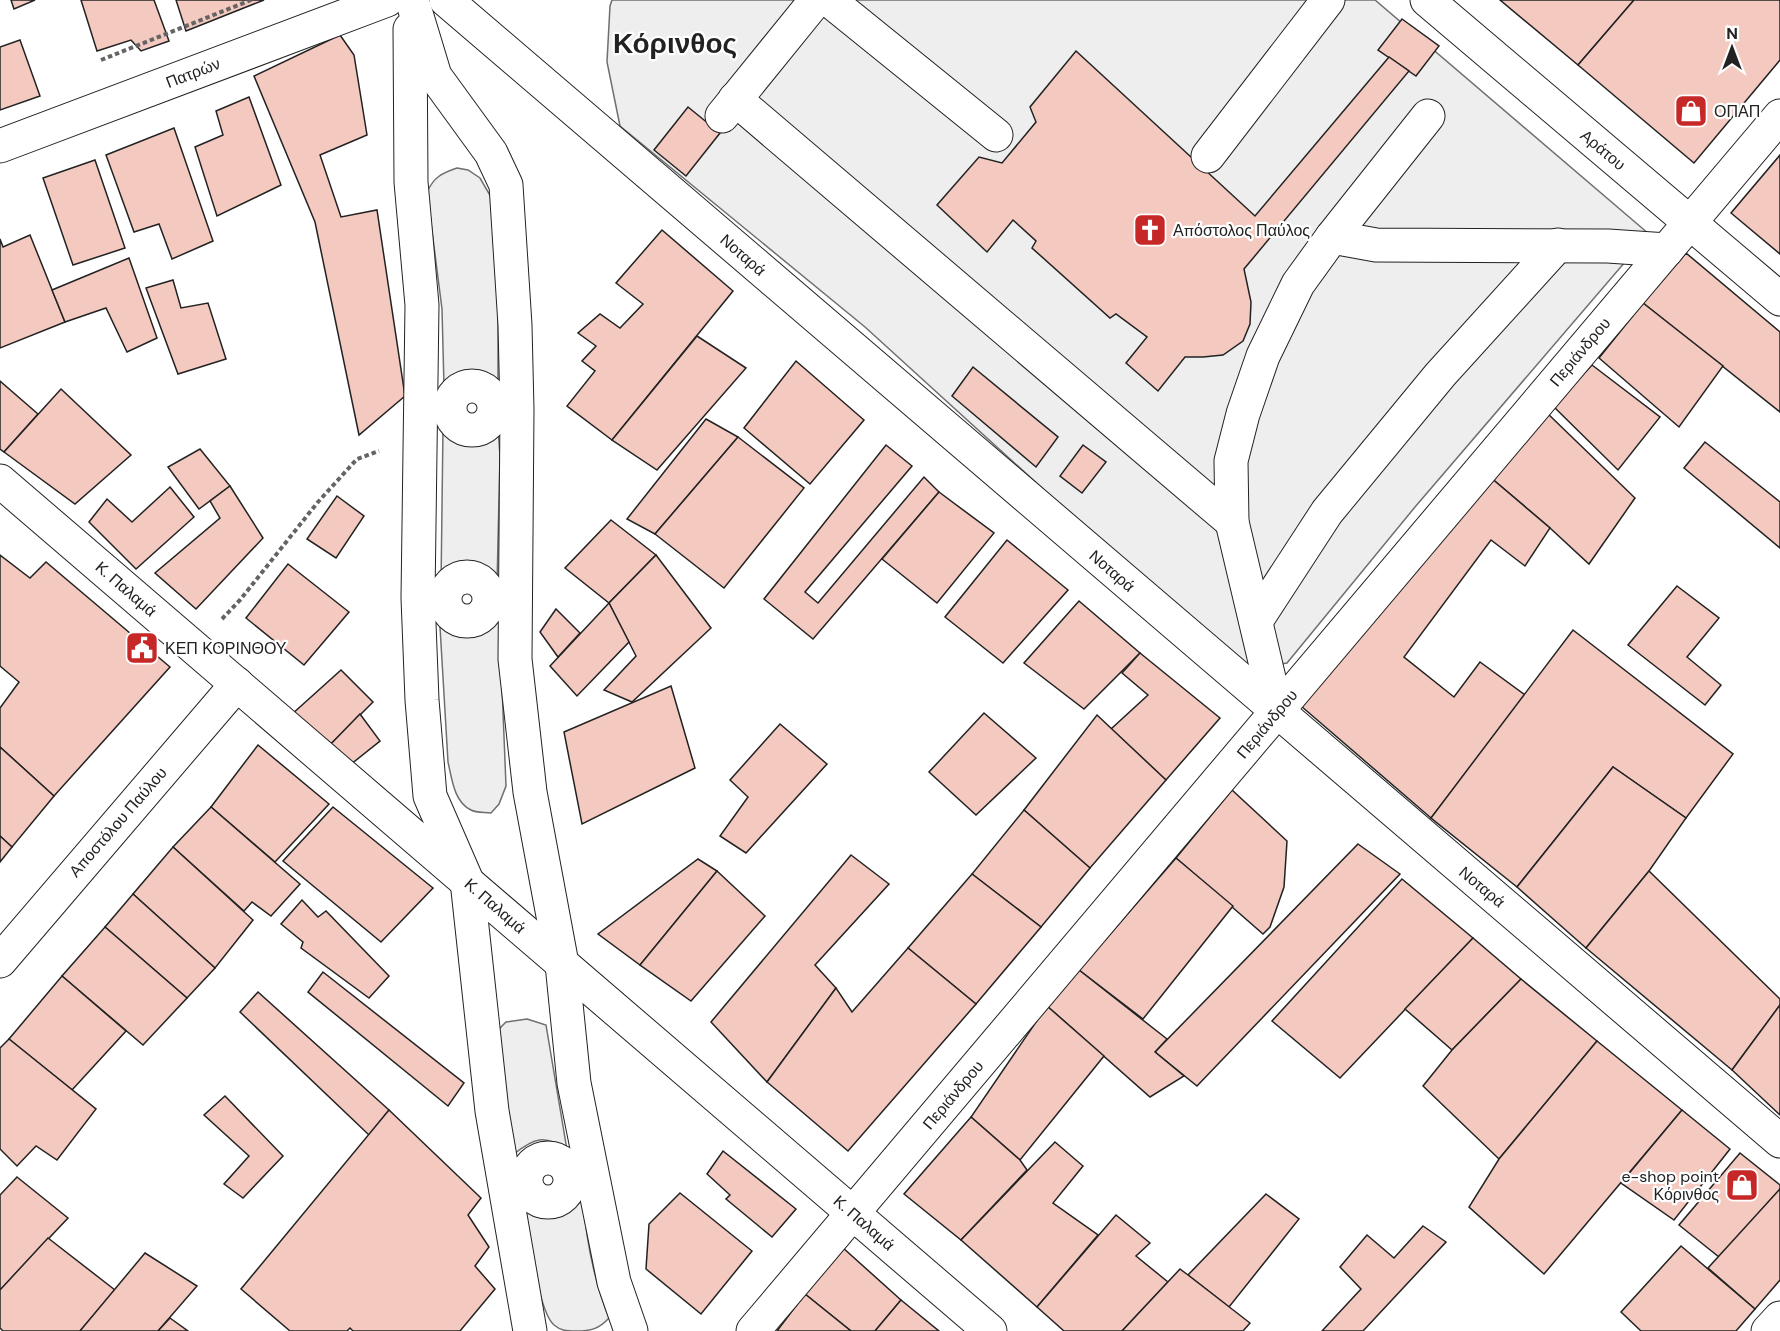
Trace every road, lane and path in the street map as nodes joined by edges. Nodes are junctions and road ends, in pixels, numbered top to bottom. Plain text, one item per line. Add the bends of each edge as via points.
1 (251, 0) edge
2 (387, 0) edge
3 (411, 0) edge
4 (446, 0) edge
5 (816, 0) edge
6 (829, 0) edge
7 (1328, 0) edge
8 (1426, 0) edge
9 (98, 62) dead end
10 (1428, 116) dead end
11 (1780, 116) edge
12 (996, 135) dead end
13 (0, 146) edge
14 (1208, 156) dead end
15 (1690, 223) junction
16 (1332, 237) junction
17 (1558, 245) junction
18 (1667, 250) junction
19 (1780, 299) edge
20 (436, 404) junction
21 (505, 409) junction
22 (421, 444) junction
23 (0, 481) edge
24 (1232, 522) junction
25 (432, 598) junction
26 (502, 599) junction
27 (1256, 621) junction
28 (195, 648) junction
29 (237, 684) junction
30 (1277, 712) junction
31 (467, 881) junction
32 (0, 961) edge
33 (562, 964) junction
34 (1780, 1141) edge
35 (581, 1179) junction
36 (516, 1185) junction
37 (853, 1213) junction
38 (1780, 1318) edge
39 (530, 1331) edge
40 (631, 1331) edge
41 (753, 1331) edge
42 (990, 1331) edge
43 (1768, 1331) edge

1 - 9 path
2 - 13 street, Πατρών
3 - 20 street via 411,182
3 - 21 street via 435,76 491,153 506,185 515,326
4 - 30 street, Νοταρά
5 - 24 street via 728,107
6 - 12 street
7 - 14 street
8 - 15 street, Αράτου
10 - 16 street
11 - 15 street, Περιάνδρου
15 - 18 street, Περιάνδρου
15 - 19 street, Αράτου
16 - 17 street via 1376,245
16 - 24 street via 1298,284 1263,356 1231,461
17 - 18 street
17 - 27 street via 1440,375 1327,512
18 - 30 street, Περιάνδρου
20 - 21 street via 450,412 457,425 471,431 484,427
20 - 22 street
21 - 26 street
22 - 25 street
22 - 28 path via 384,448 357,459
23 - 28 street, Κ. Παλαμά
24 - 27 street
25 - 26 street via 466,621 480,617 488,606
25 - 31 street via 423,700 430,796
26 - 33 street via 515,659 530,792
27 - 30 street
28 - 29 street, Κ. Παλαμά
29 - 31 street, Κ. Παλαμά
29 - 32 street, Αποστόλου Παύλου
30 - 34 street, Νοταρά
30 - 37 street, Περιάνδρου
31 - 33 street, Κ. Παλαμά
31 - 36 street via 492,1111
33 - 35 street
33 - 37 street, Κ. Παλαμά
35 - 36 street via 566,1193 547,1202
35 - 40 street
36 - 39 street
37 - 41 street, Περιάνδρου
37 - 42 street, Κ. Παλαμά
38 - 43 street

